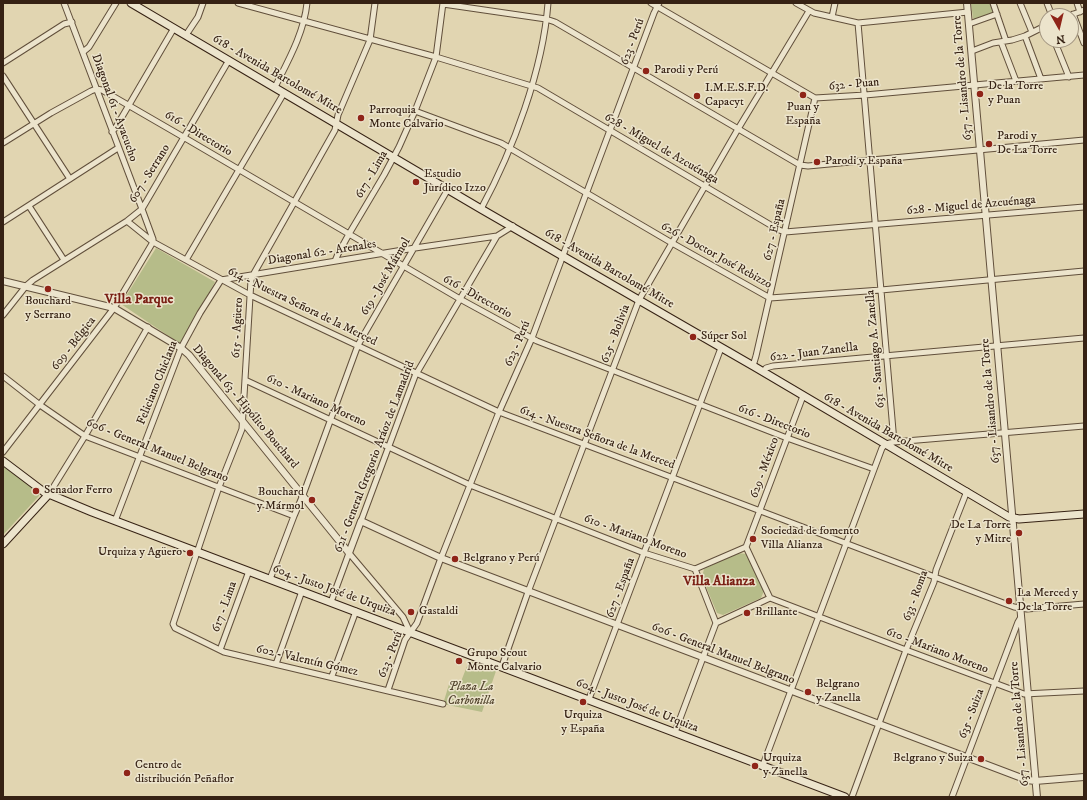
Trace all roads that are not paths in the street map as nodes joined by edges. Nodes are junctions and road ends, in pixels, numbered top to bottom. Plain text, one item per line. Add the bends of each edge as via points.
1 (64, 3) edge
2 (116, 3) edge
3 (131, 3) edge
4 (203, 3) edge
5 (238, 3) edge
6 (307, 3) edge
7 (375, 3) edge
8 (548, 3) edge
9 (651, 3) edge
10 (796, 3) edge
11 (835, 3) edge
12 (967, 3) edge
13 (993, 3) edge
14 (1020, 3) edge
15 (1077, 3) edge
16 (443, 4) edge
17 (658, 5) edge
18 (809, 10) junction
19 (1082, 11) edge
20 (968, 12) junction
21 (997, 14) junction
22 (832, 17) junction
23 (546, 19) junction
24 (304, 21) junction
25 (72, 22) junction
26 (858, 23) junction
27 (969, 24) junction
28 (174, 28) junction
29 (1039, 29) edge
30 (1032, 32) junction
31 (1079, 32) edge
32 (186, 35) junction
33 (1025, 36) junction
34 (370, 40) junction
35 (1004, 41) junction
36 (1084, 43) edge
37 (1057, 48) edge
38 (972, 51) junction
39 (83, 52) junction
40 (436, 57) junction
41 (229, 60) junction
42 (3, 63) edge
43 (634, 68) junction
44 (771, 73) junction
45 (1084, 75) edge
46 (3, 76) edge
47 (1069, 77) junction
48 (1041, 79) junction
49 (1016, 81) junction
50 (975, 85) junction
51 (532, 86) junction
52 (275, 88) junction
53 (96, 89) junction
54 (284, 93) junction
55 (865, 95) junction
56 (815, 98) junction
57 (130, 106) junction
58 (415, 110) junction
59 (337, 123) junction
60 (33, 124) junction
61 (738, 129) junction
62 (611, 131) junction
63 (112, 132) junction
64 (185, 138) junction
65 (1084, 140) edge
66 (3, 143) edge
67 (118, 148) junction
68 (509, 148) junction
69 (980, 149) junction
70 (394, 157) junction
71 (870, 160) junction
72 (800, 165) junction
73 (238, 170) junction
74 (70, 179) junction
75 (705, 186) junction
76 (448, 189) junction
77 (586, 193) junction
78 (295, 202) junction
79 (29, 206) junction
80 (1084, 206) edge
81 (142, 209) junction
82 (482, 209) junction
83 (986, 215) junction
84 (127, 221) junction
85 (3, 222) edge
86 (876, 224) junction
87 (513, 226) junction
88 (785, 232) junction
89 (349, 234) junction
90 (497, 236) junction
91 (153, 242) junction
92 (672, 243) junction
93 (415, 248) junction
94 (382, 254) junction
95 (563, 256) junction
96 (64, 260) junction
97 (186, 260) junction
98 (335, 261) junction
99 (403, 266) junction
100 (1084, 271) edge
101 (253, 275) junction
102 (992, 279) junction
103 (221, 280) junction
104 (3, 281) edge
105 (26, 286) junction
106 (881, 290) junction
107 (250, 295) junction
108 (770, 298) junction
109 (460, 299) junction
110 (639, 300) junction
111 (114, 308) junction
112 (3, 315) edge
113 (148, 328) junction
114 (532, 338) junction
115 (1084, 338) edge
116 (358, 346) junction
117 (998, 346) junction
118 (181, 348) junction
119 (721, 348) junction
120 (887, 355) junction
121 (753, 366) junction
122 (613, 369) junction
123 (763, 372) junction
124 (418, 373) junction
125 (3, 376) edge
126 (245, 380) junction
127 (803, 396) junction
128 (40, 404) junction
129 (700, 404) junction
130 (499, 412) junction
131 (331, 419) junction
132 (243, 423) junction
133 (1084, 426) edge
134 (1005, 433) junction
135 (85, 436) junction
136 (787, 438) junction
137 (894, 442) junction
138 (584, 444) junction
139 (886, 444) junction
140 (389, 447) junction
141 (3, 452) edge
142 (139, 458) junction
143 (3, 460) edge
144 (874, 469) junction
145 (673, 477) junction
146 (470, 485) junction
147 (219, 487) junction
148 (967, 491) junction
149 (49, 494) junction
150 (303, 495) junction
151 (760, 510) junction
152 (1084, 514) edge
153 (294, 516) junction
154 (556, 518) junction
155 (1013, 518) junction
156 (115, 521) junction
157 (361, 521) junction
158 (848, 543) junction
159 (3, 544) edge
160 (746, 547) junction
161 (197, 551) junction
162 (349, 553) junction
163 (644, 553) junction
164 (441, 558) junction
165 (695, 569) junction
166 (249, 571) junction
167 (935, 576) junction
168 (270, 579) junction
169 (302, 591) junction
170 (528, 592) junction
171 (770, 598) junction
172 (331, 602) junction
173 (1084, 604) edge
174 (1020, 608) junction
175 (356, 611) junction
176 (818, 617) junction
177 (1021, 617) junction
178 (716, 623) junction
179 (173, 624) joint
180 (617, 626) junction
181 (410, 632) junction
182 (220, 650) junction
183 (906, 650) junction
184 (703, 658) junction
185 (276, 664) junction
186 (502, 666) junction
187 (332, 676) junction
188 (994, 683) junction
189 (388, 690) junction
190 (790, 691) junction
191 (1084, 691) edge
192 (1028, 695) junction
193 (589, 699) junction
194 (443, 704) dead end
195 (879, 725) junction
196 (675, 732) junction
197 (966, 758) junction
198 (763, 765) junction
199 (1084, 777) edge
200 (1036, 781) junction
201 (845, 797) edge
202 (852, 797) edge
203 (952, 797) edge
204 (1037, 797) edge

1 - 25 street, Diagonal 61 - Ayacucho
2 - 39 street via 89,48
3 - 28 main road, 618 - Avenida Bartolomé Mitre
4 - 32 street via 198,17
5 - 24 street, 628 - Miguel de Azcuénaga
6 - 24 street
7 - 34 street, 615 - Agüero
8 - 23 street
9 - 17 street, 632 - Puan
10 - 18 street
11 - 22 street
12 - 20 street, 637 - Lisandro de la Torre
13 - 21 street
14 - 30 street
15 - 19 street
16 - 23 street
16 - 40 street, 617 - Lima
17 - 43 street, 623 - Perú
17 - 44 street, 632 - Puan
18 - 22 street
18 - 44 street, 625 - Bolivia
20 - 26 street
20 - 27 street, 637 - Lisandro de la Torre
21 - 27 street
21 - 35 street
22 - 26 street
23 - 43 street
23 - 51 street
24 - 34 street, 628 - Miguel de Azcuénaga
24 - 52 street
25 - 39 street, Diagonal 61 - Ayacucho
25 - 42 street via 64,24
26 - 55 street, 631 - Santiago A. Zanella
27 - 38 street, 637 - Lisandro de la Torre
28 - 32 main road, 618 - Avenida Bartolomé Mitre
28 - 57 street
29 - 30 street
30 - 33 street
31 - 36 street
32 - 41 main road, 618 - Avenida Bartolomé Mitre
33 - 35 street
33 - 48 street
34 - 40 street, 628 - Miguel de Azcuénaga
34 - 59 street, 615 - Agüero via 338,115
35 - 38 street
35 - 49 street
37 - 47 street
38 - 50 street, 637 - Lisandro de la Torre
39 - 53 street, Diagonal 61 - Ayacucho
40 - 51 street, 628 - Miguel de Azcuénaga
40 - 58 street, 617 - Lima
41 - 52 main road, 618 - Avenida Bartolomé Mitre
41 - 64 street, 607 - Serrano
43 - 61 street
43 - 62 street, 623 - Perú
44 - 56 street, 632 - Puan
44 - 61 street, 625 - Bolivia
45 - 47 street, 632 - Puan
46 - 60 street
47 - 48 street, 632 - Puan
48 - 49 street, 632 - Puan
49 - 50 street, 632 - Puan
50 - 55 street, 632 - Puan
50 - 69 street, 637 - Lisandro de la Torre
51 - 62 street, 628 - Miguel de Azcuénaga
51 - 68 street
52 - 54 main road, 618 - Avenida Bartolomé Mitre
53 - 57 street, 616 - Directorio
53 - 60 street
53 - 63 street, Diagonal 61 - Ayacucho
54 - 59 main road, 618 - Avenida Bartolomé Mitre
54 - 73 street
55 - 56 street, 632 - Puan
55 - 71 street, 631 - Santiago A. Zanella
56 - 72 street, 627 - España
57 - 63 street
57 - 64 street, 616 - Directorio
58 - 68 street, 626 - Doctor José Rebizzo
58 - 70 street, 617 - Lima
59 - 70 main road, 618 - Avenida Bartolomé Mitre
59 - 78 street, 615 - Agüero
60 - 66 street
60 - 74 street
61 - 72 street
61 - 75 street, 625 - Bolivia
62 - 75 street, 628 - Miguel de Azcuénaga
62 - 77 street, 623 - Perú
63 - 67 street, Diagonal 61 - Ayacucho
64 - 73 street, 616 - Directorio
64 - 81 street, 607 - Serrano
65 - 69 street
67 - 74 street
67 - 81 street, Diagonal 61 - Ayacucho
68 - 77 street, 626 - Doctor José Rebizzo
68 - 82 street
69 - 71 street
69 - 83 street, 637 - Lisandro de la Torre
70 - 76 main road, 618 - Avenida Bartolomé Mitre
70 - 89 street, 617 - Lima
71 - 72 street
71 - 86 street, 631 - Santiago A. Zanella
72 - 88 street, 627 - España
73 - 78 street, 616 - Directorio
73 - 97 street
74 - 79 street
75 - 88 street, 628 - Miguel de Azcuénaga
75 - 92 street, 625 - Bolivia
76 - 82 main road, 618 - Avenida Bartolomé Mitre
76 - 93 street, 619 - José Mármol
77 - 92 street, 626 - Doctor José Rebizzo
77 - 95 street, 623 - Perú
78 - 89 street, 616 - Directorio
78 - 101 street, 615 - Agüero
79 - 85 street
79 - 96 street
80 - 83 street, 628 - Miguel de Azcuénaga
81 - 84 street, 607 - Serrano
81 - 91 street, Diagonal 61 - Ayacucho
82 - 87 main road, 618 - Avenida Bartolomé Mitre
83 - 86 street, 628 - Miguel de Azcuénaga
83 - 102 street, 637 - Lisandro de la Torre
84 - 91 street, 614 - Nuestra Señora de la Merced
84 - 96 street, 607 - Serrano
86 - 88 street, 628 - Miguel de Azcuénaga
86 - 106 street, 631 - Santiago A. Zanella
87 - 90 street, 621 - General Gregorio Aráoz de Lamadrid
87 - 95 main road, 618 - Avenida Bartolomé Mitre
88 - 108 street, 627 - España
89 - 94 street, 616 - Directorio
89 - 98 street, 617 - Lima
90 - 93 street, Diagonal 62 - Arenales
90 - 109 street, 621 - General Gregorio Aráoz de Lamadrid
91 - 97 street, 614 - Nuestra Señora de la Merced
91 - 111 street, 609 - Bélgica
92 - 108 street, 626 - Doctor José Rebizzo
92 - 110 street, 625 - Bolivia
93 - 94 street, Diagonal 62 - Arenales
93 - 99 street, 619 - José Mármol
94 - 98 street, Diagonal 62 - Arenales
94 - 99 street, 616 - Directorio
95 - 110 main road, 618 - Avenida Bartolomé Mitre
95 - 114 street, 623 - Perú
96 - 105 street, 607 - Serrano
97 - 103 street, 614 - Nuestra Señora de la Merced
98 - 101 street, Diagonal 62 - Arenales
99 - 109 street, 616 - Directorio
99 - 116 street, 619 - José Mármol
100 - 102 street, 626 - Doctor José Rebizzo
101 - 103 street, Diagonal 62 - Arenales
101 - 107 street, 615 - Agüero
102 - 106 street, 626 - Doctor José Rebizzo
102 - 117 street, 637 - Lisandro de la Torre
103 - 107 street, 614 - Nuestra Señora de la Merced
103 - 118 street, Feliciano Chiclana
104 - 105 street, Diagonal 63 - Hipólito Bouchard
105 - 111 street, Diagonal 63 - Hipólito Bouchard
105 - 112 street, 607 - Serrano
106 - 108 street, 626 - Doctor José Rebizzo
106 - 120 street, 631 - Santiago A. Zanella
107 - 116 street, 614 - Nuestra Señora de la Merced
107 - 126 street, 615 - Agüero
108 - 121 street, 627 - España
109 - 114 street, 616 - Directorio
109 - 124 street, 621 - General Gregorio Aráoz de Lamadrid
110 - 119 main road, 618 - Avenida Bartolomé Mitre
110 - 122 street, 625 - Bolivia
111 - 113 street, Diagonal 63 - Hipólito Bouchard
111 - 128 street, 609 - Bélgica
113 - 118 street, Diagonal 63 - Hipólito Bouchard
113 - 135 street
114 - 122 street, 616 - Directorio
114 - 130 street, 623 - Perú
115 - 117 street, 622 - Juan Zanella
116 - 124 street, 614 - Nuestra Señora de la Merced
116 - 131 street, 619 - José Mármol
117 - 120 street, 622 - Juan Zanella
117 - 134 street, 637 - Lisandro de la Torre
118 - 132 street, Diagonal 63 - Hipólito Bouchard
118 - 142 street, Feliciano Chiclana
119 - 121 main road, 618 - Avenida Bartolomé Mitre
119 - 129 street, 627 - España
120 - 123 street, 622 - Juan Zanella via 773,366
120 - 137 street, 631 - Santiago A. Zanella
121 - 123 main road, 618 - Avenida Bartolomé Mitre
122 - 129 street, 616 - Directorio
122 - 138 street, 625 - Bolivia
123 - 127 main road, 618 - Avenida Bartolomé Mitre
124 - 130 street, 614 - Nuestra Señora de la Merced
124 - 140 street, 621 - General Gregorio Aráoz de Lamadrid
125 - 128 street, 606 - General Manuel Belgrano
126 - 131 street, 610 - Mariano Moreno
126 - 132 street, 615 - Agüero
127 - 136 street, 629 - México
127 - 139 main road, 618 - Avenida Bartolomé Mitre
128 - 135 street, 606 - General Manuel Belgrano
128 - 141 street, 609 - Bélgica
129 - 136 street, 616 - Directorio
129 - 145 street, 627 - España
130 - 138 street, 614 - Nuestra Señora de la Merced
130 - 146 street, 623 - Perú
131 - 140 street, 610 - Mariano Moreno
131 - 150 street, 619 - José Mármol
132 - 147 street, 615 - Agüero
132 - 150 street, Diagonal 63 - Hipólito Bouchard
133 - 134 street
134 - 137 street
134 - 155 street, 637 - Lisandro de la Torre
135 - 142 street, 606 - General Manuel Belgrano
135 - 149 street
136 - 144 street, 616 - Directorio
136 - 151 street, 629 - México
137 - 139 street
138 - 145 street, 614 - Nuestra Señora de la Merced
138 - 154 street, 625 - Bolivia
139 - 144 street
139 - 148 main road, 618 - Avenida Bartolomé Mitre
140 - 146 street, 610 - Mariano Moreno
140 - 157 street, 621 - General Gregorio Aráoz de Lamadrid
142 - 147 street, 606 - General Manuel Belgrano
142 - 156 street, Feliciano Chiclana
143 - 149 main road, 604 - Justo José de Urquiza via 40,490
144 - 158 street
145 - 151 street, 614 - Nuestra Señora de la Merced
145 - 163 street, 627 - España
146 - 154 street, 610 - Mariano Moreno
146 - 164 street, 623 - Perú
147 - 153 street, 606 - General Manuel Belgrano
147 - 161 street, 615 - Agüero
148 - 155 main road, 618 - Avenida Bartolomé Mitre
148 - 167 street, 633 - Roma
149 - 156 main road, 604 - Justo José de Urquiza
149 - 159 main road
150 - 153 street, 619 - José Mármol
150 - 162 street, Diagonal 63 - Hipólito Bouchard
151 - 158 street, 614 - Nuestra Señora de la Merced
151 - 160 street, 629 - México
152 - 155 main road, 618 - Avenida Bartolomé Mitre via 1019,520
153 - 168 street, 619 - José Mármol
154 - 163 street, 610 - Mariano Moreno
154 - 170 street, 625 - Bolivia
155 - 174 street, 637 - Lisandro de la Torre
156 - 161 main road, 604 - Justo José de Urquiza
157 - 162 street, 621 - General Gregorio Aráoz de Lamadrid
157 - 164 street, 606 - General Manuel Belgrano
158 - 167 street, 614 - Nuestra Señora de la Merced
158 - 176 street
160 - 165 street
160 - 171 street
161 - 166 main road, 604 - Justo José de Urquiza
161 - 179 street, 615 - Agüero
162 - 172 street, 621 - General Gregorio Aráoz de Lamadrid
162 - 181 street, Diagonal 63 - Hipólito Bouchard via 403,617
163 - 165 street, 610 - Mariano Moreno
163 - 180 street, 627 - España
164 - 170 street, 606 - General Manuel Belgrano
164 - 181 street, 623 - Perú via 417,623
165 - 178 street, 610 - Mariano Moreno
166 - 168 main road, 604 - Justo José de Urquiza
166 - 182 street, 617 - Lima
167 - 174 street, 614 - Nuestra Señora de la Merced
167 - 183 street, 633 - Roma
168 - 169 main road, 604 - Justo José de Urquiza
169 - 172 main road, 604 - Justo José de Urquiza
169 - 185 street
170 - 180 street, 606 - General Manuel Belgrano
170 - 186 street, 625 - Bolivia
171 - 176 street, 610 - Mariano Moreno
171 - 178 street
172 - 175 main road, 604 - Justo José de Urquiza
173 - 174 street, 614 - Nuestra Señora de la Merced
174 - 177 street, 637 - Lisandro de la Torre
175 - 181 main road, 604 - Justo José de Urquiza
175 - 187 street
176 - 183 street, 610 - Mariano Moreno
176 - 190 street
177 - 188 street, 635 - Suiza
177 - 192 street, 637 - Lisandro de la Torre
178 - 184 street
179 - 182 street, 602 - Valentín Gómez via 175,628
180 - 184 street, 606 - General Manuel Belgrano
180 - 193 street, 627 - España
181 - 186 main road, 604 - Justo José de Urquiza
181 - 189 street, 623 - Perú
182 - 185 street, 602 - Valentín Gómez
183 - 188 street, 610 - Mariano Moreno
183 - 195 street, 633 - Roma
184 - 190 street, 606 - General Manuel Belgrano
184 - 196 street
185 - 187 street, 602 - Valentín Gómez
186 - 193 main road, 604 - Justo José de Urquiza
187 - 189 street, 602 - Valentín Gómez
188 - 192 street, 610 - Mariano Moreno
188 - 197 street, 635 - Suiza
189 - 194 street, 602 - Valentín Gómez
190 - 195 street, 606 - General Manuel Belgrano
190 - 198 street
191 - 192 street, 610 - Mariano Moreno
192 - 200 street, 637 - Lisandro de la Torre
193 - 196 main road, 604 - Justo José de Urquiza
195 - 197 street, 606 - General Manuel Belgrano
195 - 202 street, 633 - Roma
196 - 198 main road, 604 - Justo José de Urquiza
197 - 200 street, 606 - General Manuel Belgrano
197 - 203 street, 635 - Suiza
198 - 201 main road, 604 - Justo José de Urquiza
199 - 200 street, 606 - General Manuel Belgrano
200 - 204 street, 637 - Lisandro de la Torre

